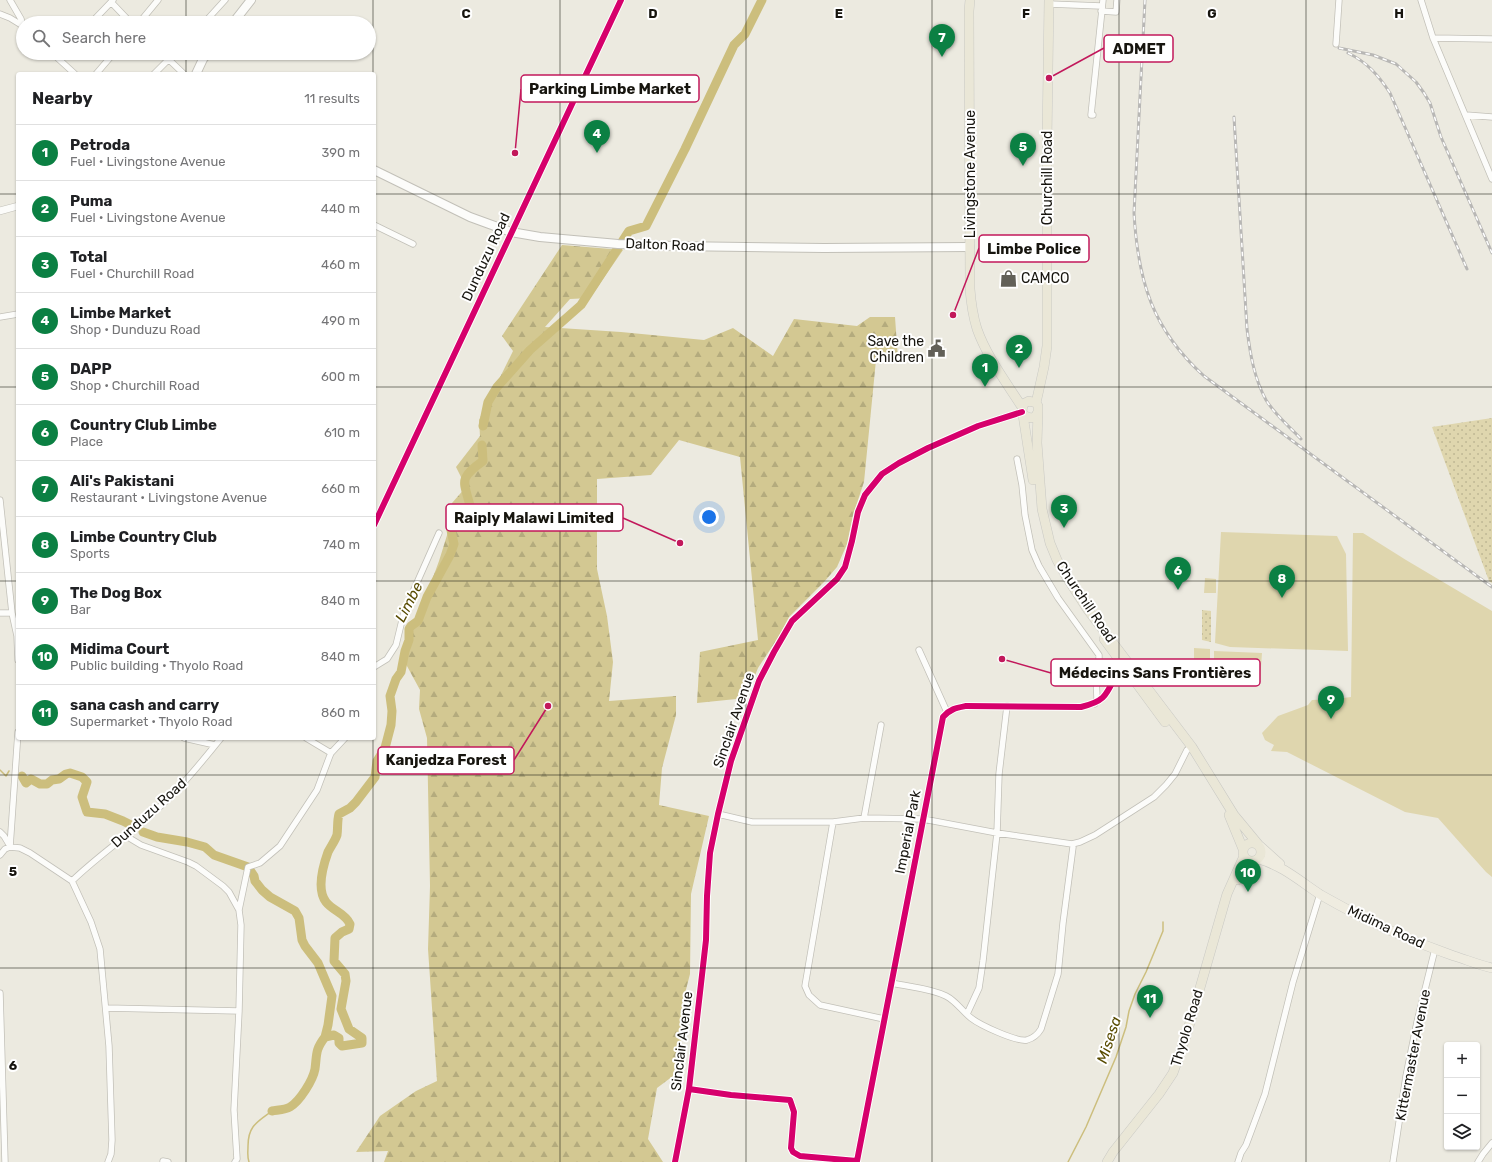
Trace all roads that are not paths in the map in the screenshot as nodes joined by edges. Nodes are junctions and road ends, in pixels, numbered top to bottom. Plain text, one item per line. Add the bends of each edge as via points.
1 (10, 0) edge
2 (158, 0) edge
3 (225, 0) edge
4 (251, 0) edge
5 (621, 0) edge
6 (970, 0) edge
7 (1103, 0) edge
8 (1116, 0) edge
9 (1339, 0) edge
10 (1421, 0) edge
11 (112, 1) edge
12 (1049, 2) edge
13 (1078, 3) edge
14 (1101, 9) junction
15 (0, 14) edge
16 (19, 16) edge
17 (98, 16) edge
18 (125, 16) edge
19 (145, 16) edge
20 (210, 16) edge
21 (238, 16) edge
22 (16, 22) edge
23 (1433, 38) junction
24 (1492, 39) edge
25 (1336, 44) dead end
26 (60, 60) edge
27 (108, 60) edge
28 (169, 60) joint
29 (203, 60) edge
30 (73, 72) edge
31 (98, 72) edge
32 (156, 72) edge
33 (182, 72) edge
34 (197, 72) edge
35 (1094, 115) dead end
36 (1466, 115) junction
37 (1492, 117) edge
38 (376, 171) edge
39 (1492, 179) edge
40 (16, 207) edge
41 (0, 211) edge
42 (376, 226) edge
43 (511, 232) junction
44 (413, 244) dead end
45 (970, 247) junction
46 (16, 314) edge
47 (0, 317) edge
48 (1037, 408) junction
49 (1022, 411) junction
50 (1017, 459) dead end
51 (0, 500) edge
52 (376, 521) edge
53 (439, 533) dead end
54 (0, 613) edge
55 (12, 613) junction
56 (16, 631) edge
57 (919, 650) dead end
58 (376, 666) edge
59 (1132, 672) junction
60 (1095, 704) junction
61 (1007, 706) junction
62 (947, 712) junction
63 (881, 725) dead end
64 (17, 740) edge
65 (193, 740) edge
66 (219, 740) edge
67 (309, 740) edge
68 (343, 740) edge
69 (215, 745) junction
70 (1189, 749) junction
71 (331, 753) junction
72 (718, 814) junction
73 (864, 818) junction
74 (923, 820) junction
75 (833, 822) junction
76 (0, 832) edge
77 (997, 833) junction
78 (126, 836) junction
79 (1072, 844) junction
80 (1259, 845) junction
81 (10, 847) junction
82 (1243, 852) junction
83 (0, 855) edge
84 (1257, 860) junction
85 (1286, 871) junction
86 (72, 881) junction
87 (1320, 894) junction
88 (1225, 900) junction
89 (239, 910) junction
90 (1435, 949) junction
91 (1492, 968) edge
92 (892, 983) junction
93 (0, 993) edge
94 (106, 1008) junction
95 (239, 1011) junction
96 (967, 1014) junction
97 (884, 1020) junction
98 (689, 1089) junction
99 (1492, 1143) edge
100 (857, 1161) edge
101 (5, 1162) edge
102 (108, 1162) edge
103 (235, 1162) edge
104 (675, 1162) edge
105 (1107, 1162) edge
106 (1238, 1162) edge
107 (1393, 1162) edge
108 (1478, 1162) edge

1 - 16 street
2 - 19 street
3 - 20 street
4 - 21 main road
5 - 43 street, Dunduzu Road
6 - 45 highway, Livingstone Avenue
7 - 14 street
8 - 14 street via 1116,12
9 - 25 street
10 - 23 street
11 - 17 street
11 - 18 street
12 - 13 street
12 - 48 highway, Churchill Road via 1047,346
13 - 14 street
14 - 35 street
15 - 22 street
23 - 24 street
23 - 36 street
26 - 30 street
27 - 31 street
28 - 32 street
28 - 33 street
29 - 34 main road
36 - 37 street
36 - 39 street
38 - 43 main road, Dalton Road via 470,217
40 - 41 street
42 - 44 street
43 - 45 main road, Dalton Road via 540,237 640,245
43 - 52 street, Dunduzu Road
45 - 49 highway, Livingstone Avenue via 970,289 977,328 984,347
46 - 47 street
48 - 49 highway via 1029,401
48 - 49 highway via 1035,417 1032,418 1028,418
48 - 59 highway, Churchill Road via 1042,509 1050,543 1066,576
49 - 59 highway, Churchill Road via 1041,524 1053,562 1062,579
49 - 72 street, Sinclair Avenue via 967,430 905,460 882,474 865,495 858,512 845,567 837,579 792,621 759,681 731,761
50 - 60 street via 1032,550 1058,598 1099,655
51 - 55 street
53 - 58 street via 404,612 396,645 387,659
54 - 55 street
55 - 56 street
57 - 62 street
59 - 60 street via 1117,674 1107,693
59 - 70 highway, Churchill Road
60 - 61 street via 1081,707
61 - 62 street via 966,706
61 - 77 street via 999,774
62 - 74 street, Imperial Park via 943,717
63 - 73 street
64 - 81 street
65 - 69 street
66 - 69 street, Dunduzu Road
67 - 71 street
68 - 71 street
69 - 78 street, Dunduzu Road via 171,797
70 - 79 street via 1176,774 1154,796 1095,835
70 - 80 highway, Churchill Road via 1234,815
70 - 82 highway, Churchill Road via 1230,816
71 - 89 street via 317,790 280,846 260,863 248,867
72 - 75 street via 752,822
72 - 98 street, Sinclair Avenue via 710,853 706,940
73 - 74 street
73 - 75 street
74 - 77 street
74 - 92 street, Imperial Park
75 - 97 street via 805,986 809,995 820,1005
76 - 81 street
77 - 79 street
77 - 96 street via 979,988
78 - 86 street, Dunduzu Road
78 - 89 street via 141,845 196,866 229,892
79 - 96 street via 1058,974 1041,1029 1031,1039 1022,1040 982,1025
80 - 82 highway via 1248,843
80 - 84 highway via 1262,852
80 - 85 main road, Midima Road
81 - 83 street
81 - 86 street via 30,853
82 - 84 highway via 1250,861
82 - 88 highway, Thyolo Road
84 - 85 main road, Midima Road via 1268,862
84 - 88 highway, Thyolo Road via 1245,870
85 - 87 main road, Midima Road
86 - 94 street via 100,949
87 - 90 main road, Midima Road via 1371,922
87 - 106 street via 1293,982 1265,1094
88 - 105 highway, Thyolo Road via 1173,1073
89 - 95 street
90 - 91 main road, Midima Road
90 - 107 street, Kittermaster Avenue via 1406,1076
92 - 96 street via 946,996
92 - 97 street, Imperial Park
93 - 101 street
94 - 95 street
94 - 102 street via 112,1140
95 - 103 street via 234,1110 237,1159
97 - 100 street, Imperial Park
98 - 100 street via 790,1100 794,1112 791,1148 793,1152 800,1156
98 - 104 street, Sinclair Avenue
99 - 108 street

